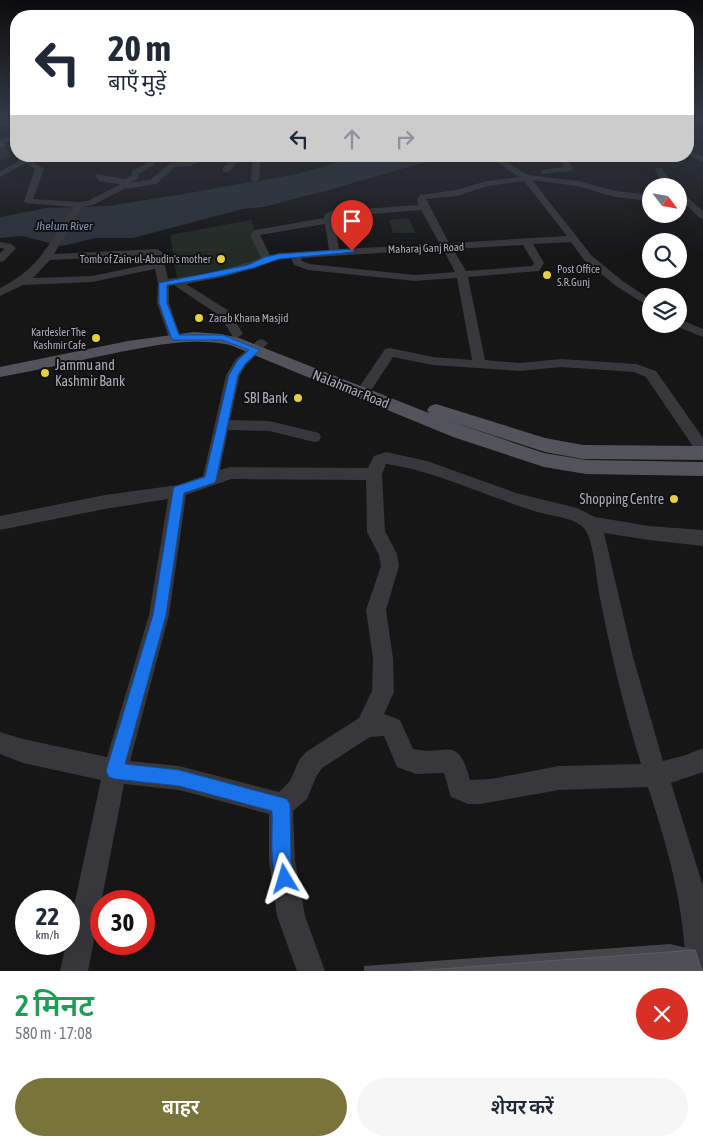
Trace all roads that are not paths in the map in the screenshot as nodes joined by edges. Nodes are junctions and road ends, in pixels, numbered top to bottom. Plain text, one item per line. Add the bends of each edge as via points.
1 (9, 163) edge
2 (33, 163) edge
3 (151, 163) edge
4 (170, 163) edge
5 (232, 163) edge
6 (256, 163) edge
7 (504, 163) edge
8 (567, 163) edge
9 (226, 170) dead end
10 (659, 170) dead end
11 (0, 175) edge
12 (100, 176) dead end
13 (529, 177) junction
14 (664, 178) edge
15 (255, 180) dead end
16 (124, 184) junction
17 (642, 197) edge
18 (689, 202) joint
19 (703, 202) edge
20 (78, 206) junction
21 (424, 207) junction
22 (703, 216) edge
23 (329, 220) junction
24 (572, 239) junction
25 (527, 243) junction
26 (0, 245) edge
27 (446, 247) junction
28 (334, 252) junction
29 (48, 254) junction
30 (294, 255) junction
31 (0, 259) edge
32 (267, 259) junction
33 (159, 265) junction
34 (462, 274) junction
35 (22, 282) junction
36 (176, 282) junction
37 (163, 283) junction
38 (0, 293) edge
39 (642, 299) edge
40 (687, 326) edge
41 (703, 332) edge
42 (238, 334) junction
43 (175, 335) junction
44 (259, 346) junction
45 (479, 364) junction
46 (0, 365) edge
47 (0, 372) edge
48 (367, 386) junction
49 (222, 425) junction
50 (314, 437) dead end
51 (703, 451) edge
52 (703, 469) edge
53 (374, 474) junction
54 (210, 480) junction
55 (178, 491) junction
56 (0, 523) edge
57 (591, 524) junction
58 (703, 538) edge
59 (367, 726) junction
60 (0, 743) edge
61 (703, 760) edge
62 (115, 771) junction
63 (657, 775) junction
64 (281, 805) junction
65 (74, 971) edge
66 (311, 971) edge
67 (700, 971) edge

1 - 11 street
2 - 20 street via 40,169 28,202
3 - 16 street
4 - 16 street via 153,182
5 - 9 street
6 - 15 street
7 - 13 street
8 - 13 street via 570,169 540,172
10 - 14 street
12 - 16 street
13 - 17 street
13 - 21 street via 423,197
13 - 24 street
16 - 20 street via 95,201
18 - 19 street
18 - 22 street
20 - 29 street
21 - 23 street via 374,206 336,213 328,216
21 - 27 street
23 - 28 street
23 - 32 street via 258,232 255,236
24 - 25 street, Maharaj Ganj Road
24 - 39 street via 588,258
25 - 27 street, Maharaj Ganj Road
25 - 34 street via 539,263 535,269
26 - 31 street via 11,248
27 - 28 street, Maharaj Ganj Road
27 - 34 street
28 - 30 street, Maharaj Ganj Road
29 - 33 street via 157,252
29 - 35 street
30 - 32 street, Maharaj Ganj Road
30 - 34 street via 302,266 360,273 415,278
32 - 36 street, Maharaj Ganj Road via 250,266
33 - 35 street via 92,279
33 - 37 street
34 - 45 street
35 - 38 street
36 - 37 street, Maharaj Ganj Road
36 - 42 street via 225,314
37 - 43 street via 163,303
40 - 41 street
42 - 43 main road
42 - 44 main road
43 - 44 main road, Nalahmar Road via 223,338
43 - 46 main road via 135,338
43 - 47 main road, Nalahmar Road
44 - 48 main road, Nalahmar Road
44 - 49 street via 241,362 233,375
44 - 52 main road, Nalahmar Road via 459,432 544,460 586,467
45 - 48 street via 433,361 390,352
45 - 51 street via 520,367 560,363 636,368 652,374
48 - 51 main road, Nalahmar Road via 545,445 583,452
49 - 50 street via 269,426
49 - 54 street
53 - 54 street via 241,472
53 - 57 street via 380,460 402,460 515,499 577,515
53 - 59 street via 376,532 390,561 376,610 383,692
54 - 55 street
55 - 56 street
55 - 62 street via 159,615
57 - 58 street
57 - 63 street via 599,538 604,576 635,706
59 - 63 street via 386,725 392,728 405,759 416,762 450,761 460,788 468,792 558,778
59 - 64 street via 316,759 293,798
60 - 62 street
61 - 63 street
62 - 64 street via 179,778
62 - 65 street
63 - 67 street via 687,877 700,944
64 - 66 street via 282,861 291,916

